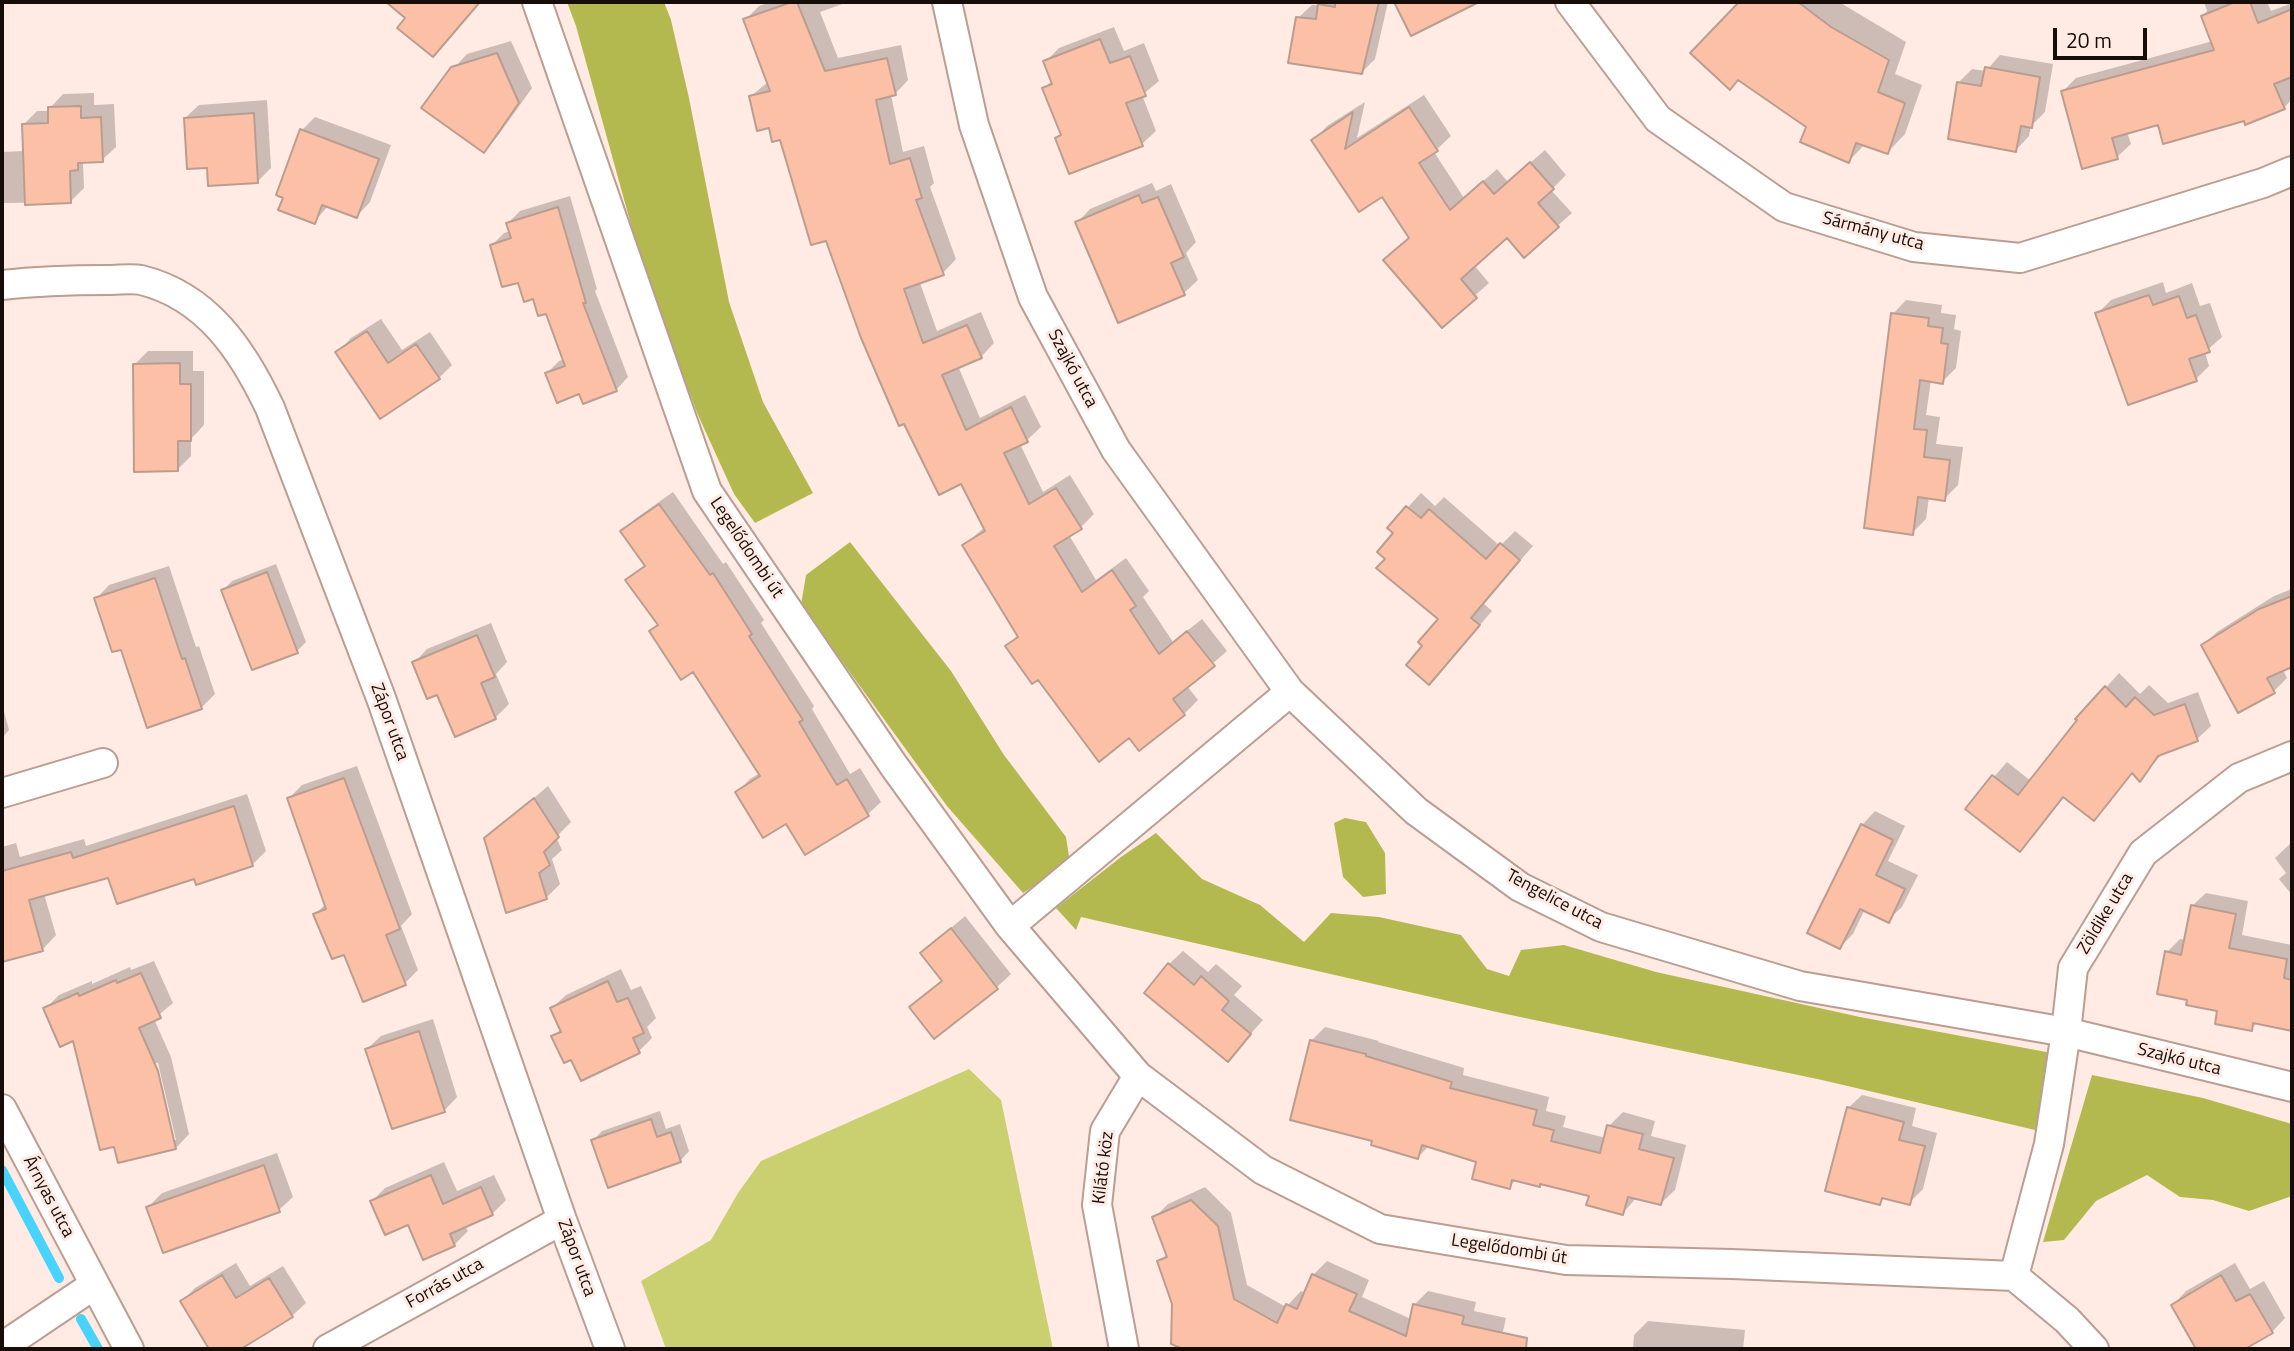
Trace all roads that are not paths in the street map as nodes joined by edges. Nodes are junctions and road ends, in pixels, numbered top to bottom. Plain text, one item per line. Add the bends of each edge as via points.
1 (537, 2) edge
2 (947, 2) edge
3 (1570, 2) edge
4 (2292, 172) edge
5 (2, 285) edge
6 (1290, 692) junction
7 (2292, 756) edge
8 (103, 763) dead end
9 (2, 793) edge
10 (1010, 926) junction
11 (2066, 1032) junction
12 (1138, 1076) junction
13 (2292, 1087) edge
14 (2, 1109) edge
15 (562, 1220) junction
16 (2014, 1276) junction
17 (94, 1285) junction
18 (2, 1347) edge
19 (129, 1349) edge
20 (328, 1349) edge
21 (610, 1349) edge
22 (1124, 1349) edge
23 (2094, 1349) edge

1 - 10 street, Legelődombi út via 707,491 894,766
2 - 6 street, Szajkó utca via 974,125 1033,297 1116,450
3 - 4 street, Sármány utca via 1658,119 1784,207 1914,247 2020,258
5 - 15 street, Zápor utca via 140,280 184,297 215,320 257,380 381,698
6 - 10 street
6 - 11 street, Tengelice utca via 1416,811 1520,887 1601,927 1800,986
7 - 11 street, Zöldike utca via 2239,778 2143,853 2073,968
8 - 9 street
10 - 12 street, Legelődombi út
11 - 13 street, Szajkó utca
11 - 16 street, Zöldike utca via 2049,1144
12 - 16 street, Legelődombi út via 1263,1170 1380,1228 1566,1260
12 - 22 street, Kilátó köz via 1105,1130 1097,1205
14 - 17 street, Árnyas utca
15 - 20 street, Forrás utca
15 - 21 street, Zápor utca
16 - 23 street
17 - 18 street
17 - 19 street, Árnyas utca

